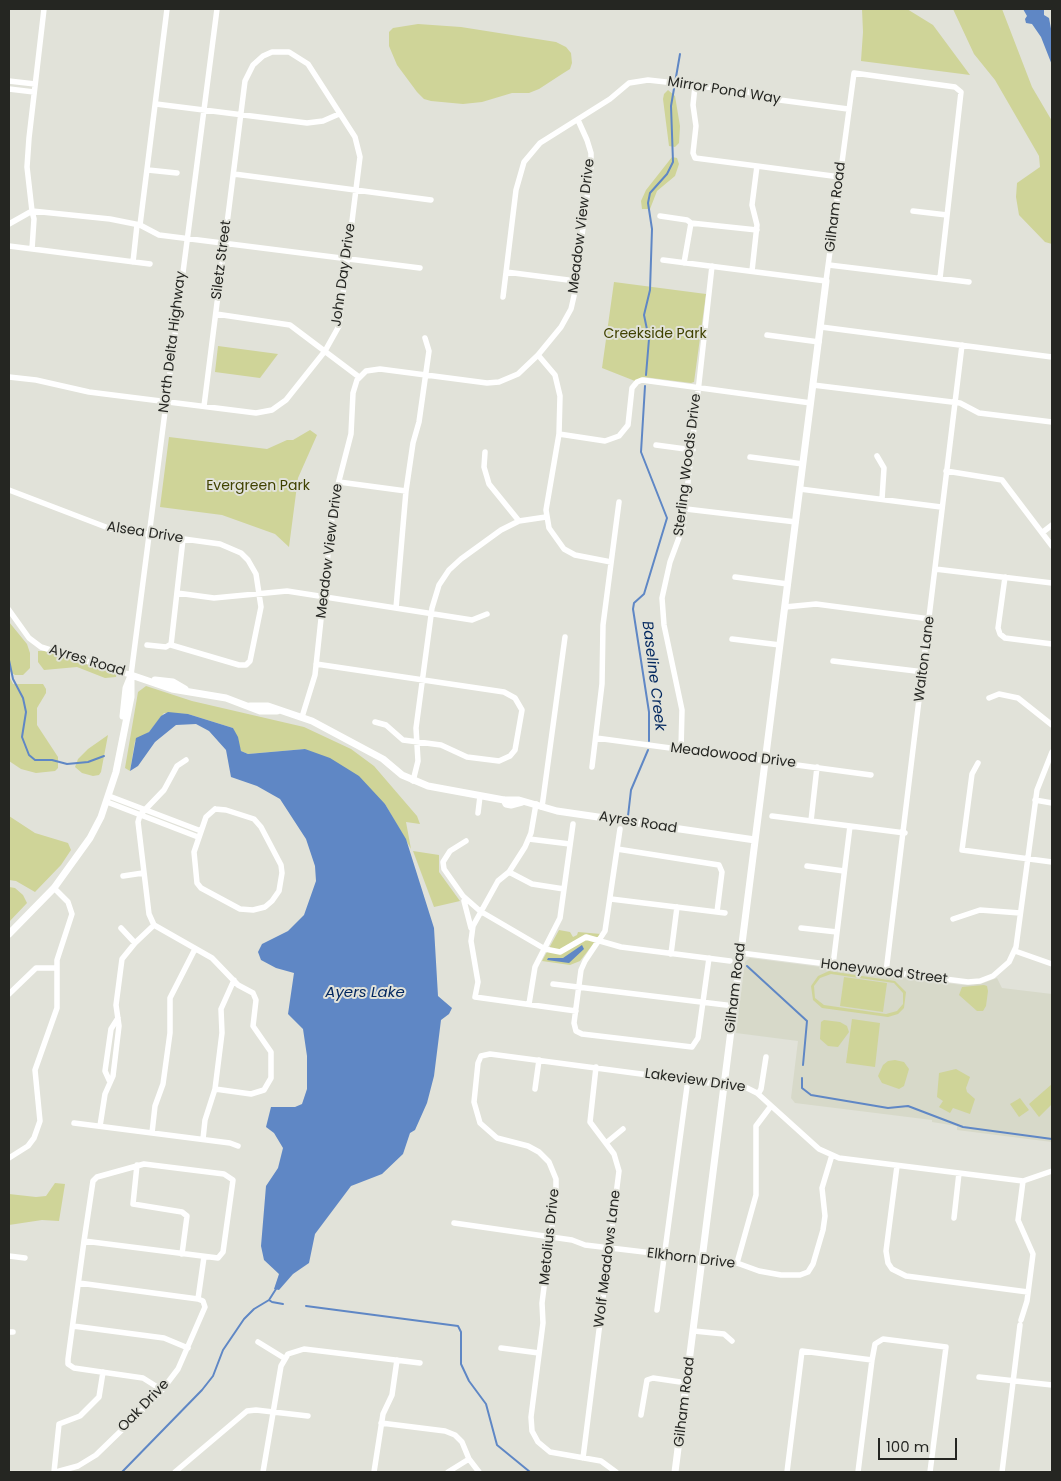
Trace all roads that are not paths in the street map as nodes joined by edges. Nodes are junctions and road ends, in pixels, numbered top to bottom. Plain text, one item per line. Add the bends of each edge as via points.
1 (39, 9) edge
2 (44, 9) edge
3 (167, 9) edge
4 (217, 9) edge
5 (9, 81) edge
6 (35, 84) junction
7 (695, 86) junction
8 (9, 89) edge
9 (34, 92) junction
10 (156, 104) junction
11 (204, 109) junction
12 (848, 109) junction
13 (241, 114) junction
14 (339, 114) junction
15 (578, 120) junction
16 (757, 166) junction
17 (148, 170) junction
18 (177, 173) dead end
19 (234, 174) junction
20 (840, 177) junction
21 (356, 190) junction
22 (431, 200) dead end
23 (32, 211) junction
24 (913, 211) dead end
25 (947, 215) junction
26 (660, 216) dead end
27 (691, 223) junction
28 (9, 224) edge
29 (138, 225) junction
30 (757, 230) junction
31 (186, 239) junction
32 (224, 243) junction
33 (9, 246) edge
34 (32, 249) junction
35 (347, 259) junction
36 (663, 260) dead end
37 (133, 262) junction
38 (684, 263) junction
39 (150, 264) dead end
40 (829, 265) junction
41 (712, 266) junction
42 (420, 268) dead end
43 (752, 271) junction
44 (506, 272) junction
45 (940, 278) junction
46 (576, 281) junction
47 (826, 281) junction
48 (969, 282) dead end
49 (502, 297) dead end
50 (216, 314) junction
51 (820, 327) junction
52 (767, 335) dead end
53 (425, 338) dead end
54 (819, 342) junction
55 (962, 346) junction
56 (324, 351) junction
57 (538, 355) junction
58 (1052, 357) edge
59 (426, 374) junction
60 (9, 377) edge
61 (359, 377) junction
62 (813, 385) junction
63 (698, 387) junction
64 (165, 402) junction
65 (811, 403) junction
66 (954, 403) junction
67 (204, 406) junction
68 (1052, 422) edge
69 (559, 434) junction
70 (656, 445) dead end
71 (693, 450) junction
72 (485, 452) dead end
73 (877, 456) dead end
74 (750, 457) dead end
75 (803, 464) junction
76 (946, 471) junction
77 (339, 482) junction
78 (800, 489) junction
79 (9, 490) edge
80 (406, 491) junction
81 (882, 499) junction
82 (619, 502) dead end
83 (941, 507) junction
84 (686, 509) junction
85 (546, 516) junction
86 (518, 521) junction
87 (796, 522) junction
88 (1052, 525) edge
89 (1043, 532) junction
90 (148, 534) junction
91 (183, 539) junction
92 (1052, 546) edge
93 (611, 562) junction
94 (935, 569) junction
95 (735, 577) dead end
96 (1005, 577) junction
97 (1052, 583) edge
98 (788, 584) junction
99 (176, 593) junction
100 (260, 593) junction
101 (324, 597) junction
102 (785, 607) junction
103 (396, 608) junction
104 (9, 610) edge
105 (487, 614) dead end
106 (431, 615) junction
107 (930, 619) junction
108 (565, 637) dead end
109 (732, 639) dead end
110 (171, 644) junction
111 (1052, 644) edge
112 (147, 645) dead end
113 (780, 645) junction
114 (833, 661) dead end
115 (316, 664) junction
116 (924, 672) junction
117 (131, 674) junction
118 (422, 681) junction
119 (989, 698) dead end
120 (302, 717) junction
121 (375, 722) dead end
122 (1052, 725) edge
123 (596, 738) junction
124 (416, 742) junction
125 (681, 750) junction
126 (1052, 752) edge
127 (186, 760) dead end
128 (765, 760) junction
129 (978, 763) dead end
130 (592, 767) dead end
131 (817, 767) junction
132 (871, 774) dead end
133 (413, 781) junction
134 (480, 796) junction
135 (108, 799) junction
136 (1035, 800) junction
137 (1052, 803) edge
138 (539, 806) junction
139 (146, 810) junction
140 (478, 813) dead end
141 (140, 816) junction
142 (772, 816) dead end
143 (810, 821) junction
144 (573, 824) dead end
145 (850, 826) junction
146 (620, 829) dead end
147 (905, 833) junction
148 (200, 834) junction
149 (529, 839) junction
150 (755, 840) junction
151 (466, 841) dead end
152 (570, 844) junction
153 (617, 849) junction
154 (1028, 858) junction
155 (1052, 862) edge
156 (807, 866) dead end
157 (844, 871) junction
158 (509, 872) junction
159 (143, 873) junction
160 (123, 876) dead end
161 (54, 888) junction
162 (564, 889) junction
163 (463, 896) junction
164 (611, 899) junction
165 (676, 907) junction
166 (480, 911) junction
167 (717, 912) junction
168 (725, 913) dead end
169 (1020, 913) junction
170 (952, 919) dead end
171 (154, 925) junction
172 (121, 928) dead end
173 (801, 928) dead end
174 (471, 932) junction
175 (837, 932) junction
176 (9, 934) edge
177 (600, 941) junction
178 (135, 943) junction
179 (195, 949) junction
180 (545, 949) junction
181 (1015, 952) junction
182 (741, 953) junction
183 (671, 954) junction
184 (709, 958) junction
185 (730, 961) dead end
186 (1052, 964) edge
187 (833, 965) junction
188 (56, 968) junction
189 (886, 972) junction
190 (234, 980) junction
191 (553, 984) dead end
192 (579, 988) junction
193 (9, 994) edge
194 (703, 1001) junction
195 (529, 1004) junction
196 (734, 1006) junction
197 (576, 1011) junction
198 (490, 1054) joint
199 (766, 1057) dead end
200 (539, 1060) junction
201 (596, 1067) junction
202 (688, 1079) junction
203 (724, 1084) junction
204 (215, 1089) junction
205 (535, 1089) dead end
206 (758, 1094) junction
207 (771, 1106) junction
208 (74, 1123) dead end
209 (100, 1126) junction
210 (623, 1130) dead end
211 (152, 1132) junction
212 (203, 1139) junction
213 (606, 1143) junction
214 (238, 1146) dead end
215 (832, 1156) junction
216 (9, 1158) edge
217 (137, 1165) junction
218 (897, 1166) junction
219 (1052, 1171) edge
220 (959, 1174) junction
221 (1022, 1181) junction
222 (954, 1218) dead end
223 (454, 1223) dead end
224 (551, 1238) junction
225 (84, 1241) junction
226 (609, 1248) junction
227 (182, 1254) junction
228 (665, 1255) junction
229 (9, 1256) edge
230 (204, 1257) junction
231 (25, 1258) dead end
232 (702, 1260) junction
233 (737, 1263) junction
234 (79, 1283) junction
235 (1028, 1292) junction
236 (198, 1299) junction
237 (657, 1310) dead end
238 (72, 1326) junction
239 (694, 1331) junction
240 (732, 1341) dead end
241 (258, 1342) dead end
242 (188, 1348) junction
243 (502, 1348) dead end
244 (539, 1353) junction
245 (284, 1358) junction
246 (397, 1360) junction
247 (872, 1360) junction
248 (420, 1363) dead end
249 (103, 1372) junction
250 (978, 1377) dead end
251 (1014, 1380) junction
252 (687, 1383) junction
253 (1052, 1385) edge
254 (162, 1390) junction
255 (273, 1412) junction
256 (308, 1416) dead end
257 (641, 1416) dead end
258 (381, 1423) junction
259 (583, 1458) junction
260 (469, 1459) junction
261 (179, 1471) edge
262 (55, 1472) edge
263 (262, 1472) edge
264 (374, 1472) edge
265 (448, 1472) edge
266 (479, 1472) edge
267 (616, 1472) edge
268 (676, 1472) edge
269 (787, 1472) edge
270 (858, 1472) edge
271 (930, 1472) edge
272 (1002, 1472) edge

1 - 2 street
2 - 6 street
3 - 10 street
4 - 11 street, North Delta Highway
5 - 6 street
6 - 9 street
7 - 12 street, Mirror Pond Way
7 - 15 street, Mirror Pond Way via 648,80 629,83
7 - 16 street via 695,158
8 - 9 street
9 - 23 street via 27,167
10 - 11 street
10 - 17 street
11 - 13 street
11 - 31 street, North Delta Highway
12 - 20 street, Gilham Road
12 - 25 street, Gilham Road via 854,73 955,87 961,92
13 - 14 street via 307,123
13 - 14 street, John Day Drive via 249,70 263,56 282,51 296,55 308,64
13 - 19 street, Siletz Street
14 - 21 street, John Day Drive via 355,137 360,151
15 - 44 street, Mirror Pond Way via 540,143 524,162 516,190
15 - 46 street, Meadow View Drive via 591,160
16 - 20 street
16 - 30 street via 752,208
17 - 18 street
17 - 29 street
19 - 21 street
19 - 32 street, Siletz Street
20 - 40 street, Gilham Road
21 - 22 street
21 - 35 street, John Day Drive
23 - 28 street
23 - 29 street
23 - 34 street
24 - 25 street
25 - 45 street
26 - 27 street
27 - 30 street
27 - 38 street
29 - 31 street via 159,235
29 - 37 street
30 - 43 street
31 - 32 street
31 - 64 street, North Delta Highway
32 - 35 street
32 - 50 street, Siletz Street
33 - 34 street
34 - 37 street
35 - 42 street
35 - 56 street, John Day Drive via 339,326
36 - 38 street
37 - 39 street
38 - 41 street
40 - 45 street
40 - 47 street, Gilham Road
41 - 43 street
41 - 63 street, Sterling Woods Drive
43 - 47 street
44 - 46 street
44 - 49 street, Mirror Pond Way
45 - 48 street
46 - 57 street, Meadow View Drive via 568,315
47 - 51 street, Gilham Road
50 - 56 street via 283,322
50 - 67 street, Siletz Street
51 - 54 street, Gilham Road
51 - 55 street
52 - 54 street
53 - 59 street via 429,352
54 - 62 street, Gilham Road
55 - 58 street
55 - 66 street, Walton Lane
56 - 61 street
56 - 67 street, John Day Drive via 286,400 272,410 256,413
57 - 59 street, Meadow View Drive via 518,374 499,382
57 - 69 street via 559,385
59 - 61 street, Meadow View Drive via 371,369
59 - 80 street
60 - 64 street, John Day Drive
61 - 77 street, Meadow View Drive via 354,388 352,434
62 - 65 street, Gilham Road
62 - 66 street
63 - 65 street
63 - 69 street via 640,381 634,385 628,425 620,436 605,441
63 - 71 street, Sterling Woods Drive
64 - 67 street, John Day Drive
64 - 90 street, North Delta Highway
65 - 75 street, Gilham Road
66 - 68 street via 964,404 979,413
66 - 76 street, Walton Lane
69 - 85 street
70 - 71 street
71 - 84 street, Sterling Woods Drive
72 - 86 street via 484,467 489,484
73 - 81 street via 884,468
74 - 75 street
75 - 78 street, Gilham Road
76 - 83 street, Walton Lane
76 - 89 street via 1002,480
77 - 80 street
77 - 101 street, Meadow View Drive
78 - 81 street
78 - 87 street, Gilham Road
79 - 90 street, Alsea Drive via 111,529
80 - 103 street
81 - 83 street
82 - 93 street
83 - 94 street, Walton Lane
84 - 87 street
84 - 125 street, Sterling Woods Drive via 662,598 664,625 682,710
85 - 86 street
85 - 93 street via 549,528 564,549 580,557
86 - 106 street via 501,530 449,570 436,592
87 - 98 street, Gilham Road
88 - 89 street
89 - 92 street
90 - 91 street, Alsea Drive
90 - 117 street, North Delta Highway
91 - 99 street
91 - 100 street, Alsea Drive via 220,544 240,553 254,569
93 - 123 street via 603,625 602,684
94 - 96 street
94 - 107 street, Walton Lane
95 - 98 street
96 - 97 street
96 - 111 street via 998,628 1000,634 1006,638
98 - 102 street, Gilham Road
99 - 100 street via 214,598
99 - 110 street
100 - 101 street via 287,591
100 - 110 street, Alsea Drive via 260,613 250,660 246,665 174,648
101 - 103 street
101 - 115 street, Meadow View Drive
102 - 107 street via 816,604
102 - 113 street, Gilham Road
103 - 106 street
104 - 117 street, Ayres Road via 41,647
105 - 106 street via 472,620
106 - 118 street
107 - 116 street, Walton Lane
108 - 138 street
109 - 113 street
110 - 112 street
113 - 128 street, Gilham Road
114 - 116 street
115 - 118 street
115 - 120 street, Meadow View Drive
116 - 147 street, Walton Lane
117 - 120 street, Ayres Road
117 - 135 street, North Delta Highway via 130,697
118 - 124 street
118 - 124 street via 508,693 518,702 522,719 516,750 500,761 467,757 441,745
119 - 122 street via 1001,694 1018,698
120 - 133 street, Ayres Road via 345,738 392,771
121 - 124 street via 386,725 400,738
123 - 125 street, Meadowood Drive
123 - 130 street
124 - 133 street via 418,761
125 - 128 street, Meadowood Drive
126 - 136 street via 1039,780
127 - 139 street via 179,764 167,786
128 - 131 street, Meadowood Drive
128 - 150 street, Gilham Road
129 - 154 street via 972,774 962,850
131 - 132 street, Meadowood Drive
131 - 143 street
133 - 134 street, Ayres Road
134 - 138 street, Ayres Road via 508,798
134 - 140 street
135 - 139 street
135 - 141 street
135 - 161 street, North Delta Highway via 90,838
136 - 137 street
136 - 154 street
138 - 149 street
138 - 150 street, Ayres Road
139 - 141 street
139 - 148 street
141 - 148 street
141 - 159 street via 137,828
142 - 143 street
143 - 145 street
144 - 152 street
145 - 147 street
145 - 157 street
146 - 153 street
147 - 189 street, Walton Lane
148 - 148 street via 208,815 218,809 258,823 282,869 281,885 272,901 259,909 240,909 200,886 193,855
149 - 152 street
149 - 158 street
150 - 182 street, Gilham Road
151 - 163 street via 450,851 443,862 444,870
152 - 162 street
153 - 164 street
153 - 167 street via 719,865 722,872
154 - 155 street
154 - 169 street
156 - 157 street
157 - 175 street
158 - 162 street via 532,884
158 - 166 street via 498,882
159 - 160 street
159 - 171 street via 148,910
161 - 176 street, North Delta Highway
161 - 188 street via 68,902 72,914
162 - 180 street via 560,918
163 - 166 street
163 - 174 street
164 - 165 street
164 - 177 street
165 - 167 street
165 - 183 street
166 - 174 street
166 - 180 street
167 - 168 street
169 - 170 street via 980,910
169 - 181 street
171 - 178 street
171 - 179 street
172 - 178 street
173 - 175 street
174 - 195 street via 477,970 476,997
175 - 187 street
177 - 180 street via 586,937 560,952
177 - 183 street
177 - 192 street via 583,964
178 - 209 street via 122,962 116,1005 119,1028 113,1076 104,1098
179 - 190 street via 214,960
179 - 211 street via 170,998 170,1033 164,1080 154,1110
180 - 195 street via 534,971
181 - 186 street
181 - 189 street, Honeywood Street via 998,972 974,982
182 - 187 street, Honeywood Street
182 - 196 street, Gilham Road
183 - 184 street
184 - 185 street
184 - 194 street
187 - 189 street, Honeywood Street
188 - 193 street via 36,968
188 - 216 street via 57,1005 35,1070 40,1124 28,1146
190 - 204 street via 221,1009 222,1035
190 - 204 street via 256,998 254,1026 270,1049 271,1078 267,1087 257,1093
191 - 192 street
192 - 194 street
192 - 197 street
194 - 196 street
194 - 197 street via 697,1041 692,1047 582,1034 576,1031
195 - 197 street
196 - 203 street, Gilham Road
198 - 200 street, Lakeview Drive
198 - 224 street, Metolius Drive via 481,1056 478,1061 474,1099 476,1112 480,1123 491,1135 533,1148 549,1162 557,1186
199 - 206 street
200 - 201 street, Lakeview Drive
200 - 205 street
201 - 202 street, Lakeview Drive
201 - 213 street, Wolf Meadows Lane via 590,1122
202 - 203 street, Lakeview Drive
202 - 228 street
203 - 206 street, Lakeview Drive via 747,1088
203 - 232 street, Gilham Road
204 - 212 street
206 - 207 street, Lakeview Drive
207 - 215 street, Lakeview Drive via 819,1149
207 - 233 street via 756,1126 756,1195
208 - 209 street
209 - 211 street
210 - 213 street
211 - 212 street
212 - 214 street
213 - 226 street, Wolf Meadows Lane via 616,1158 619,1171
215 - 218 street, Lakeview Drive
215 - 233 street, Elkhorn Drive via 822,1188 824,1226 809,1273 781,1275
217 - 225 street via 97,1177 93,1182
217 - 227 street via 132,1204 182,1212 187,1216
217 - 230 street via 232,1178 234,1184 223,1254 218,1258
218 - 220 street, Lakeview Drive
218 - 235 street via 886,1251 892,1269 906,1276
219 - 221 street, Lakeview Drive
220 - 221 street, Lakeview Drive
220 - 222 street
221 - 235 street via 1018,1220 1033,1254
223 - 224 street, Elkhorn Drive
224 - 226 street, Elkhorn Drive
224 - 244 street, Metolius Drive
225 - 227 street
225 - 234 street
226 - 228 street, Elkhorn Drive
226 - 259 street, Wolf Meadows Lane
227 - 230 street
228 - 232 street, Elkhorn Drive
228 - 237 street
229 - 231 street
230 - 236 street, Oak Drive
232 - 233 street, Elkhorn Drive
232 - 239 street, Gilham Road
234 - 236 street
234 - 238 street
235 - 251 street
236 - 242 street, Oak Drive via 205,1307
238 - 242 street via 164,1338
238 - 249 street via 68,1362 74,1368
239 - 240 street via 724,1334
239 - 252 street, Gilham Road
241 - 245 street
242 - 254 street, Oak Drive via 180,1367
243 - 244 street
244 - 259 street, Metolius Drive via 531,1417 533,1434 550,1452
245 - 246 street via 291,1352 304,1349
245 - 255 street
246 - 248 street
246 - 258 street via 392,1395
247 - 269 street via 802,1351
247 - 270 street
247 - 271 street via 875,1344 880,1339 946,1347
249 - 254 street via 146,1379
249 - 262 street via 99,1397 80,1416 59,1424
250 - 251 street
251 - 253 street
251 - 272 street
252 - 257 street via 647,1380
252 - 268 street, Gilham Road
254 - 262 street, Oak Drive via 92,1458 78,1466
255 - 256 street
255 - 261 street via 252,1410 242,1413
255 - 263 street
258 - 260 street via 451,1433 462,1442
258 - 264 street
259 - 267 street, Metolius Drive via 601,1461
260 - 265 street
260 - 266 street

